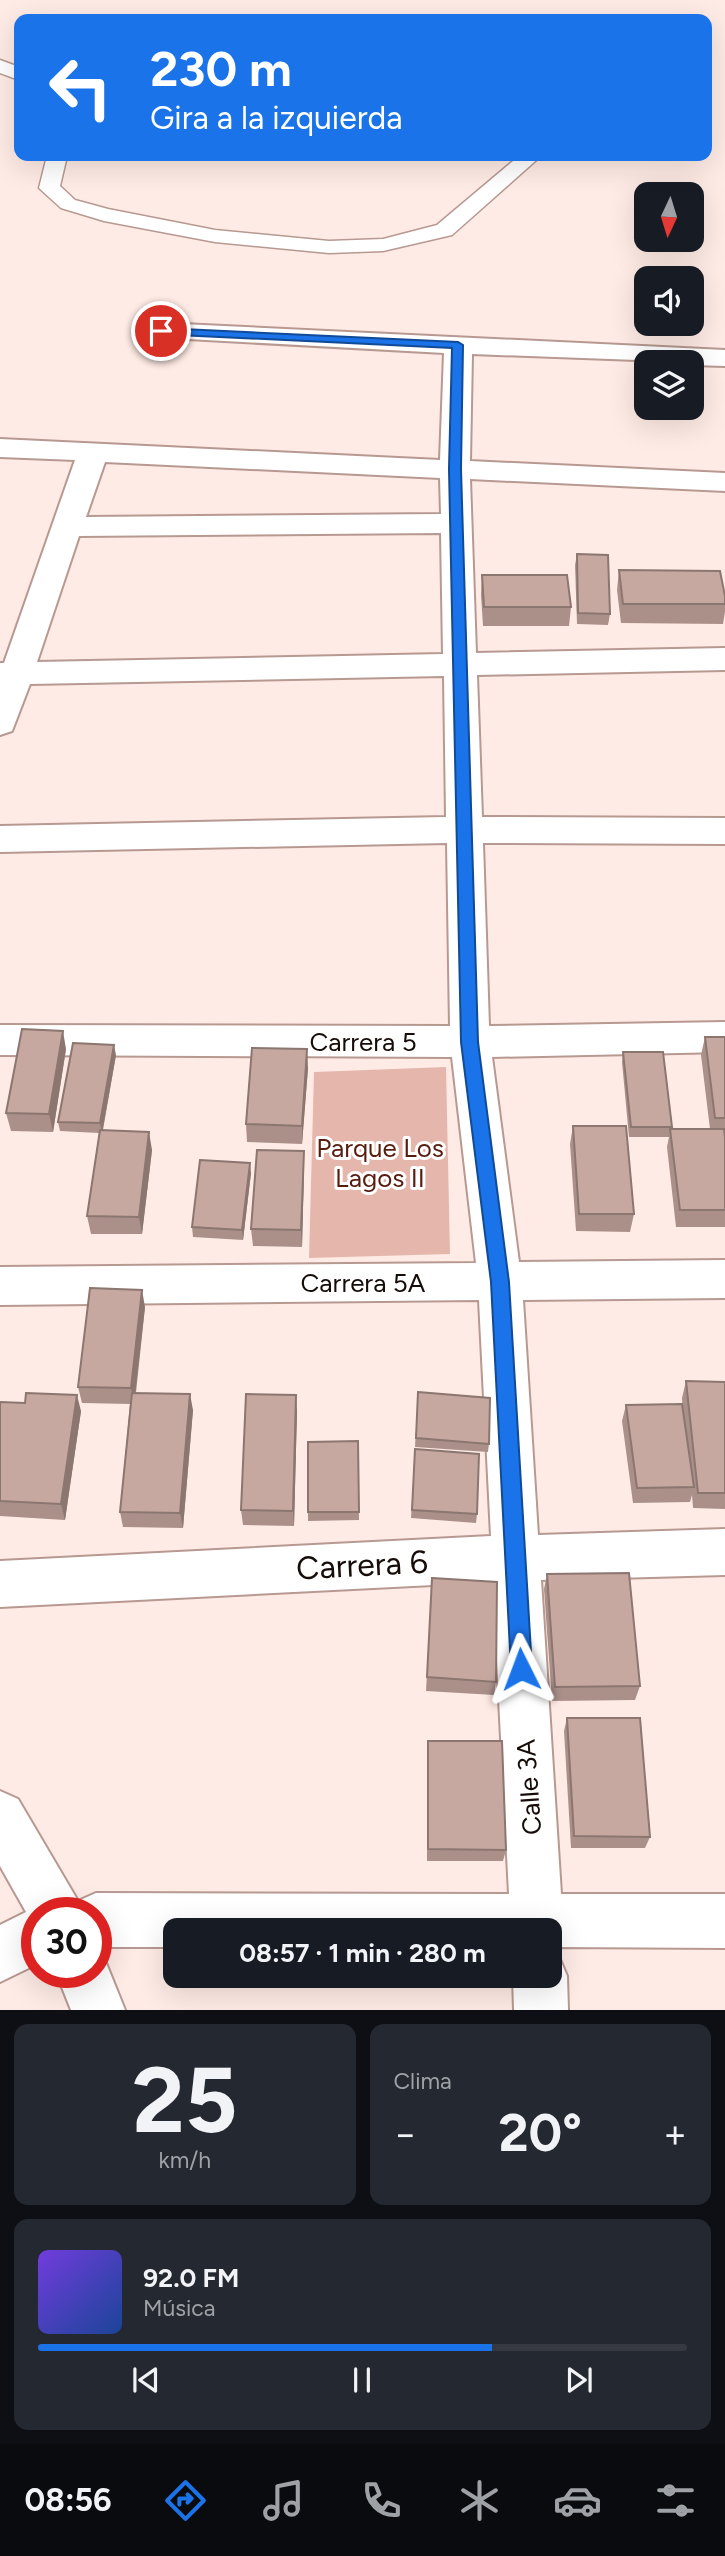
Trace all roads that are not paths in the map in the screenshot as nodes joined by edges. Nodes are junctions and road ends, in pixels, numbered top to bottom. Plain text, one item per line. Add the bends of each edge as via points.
1 (56, 161) edge
2 (525, 161) edge
3 (161, 331) dead end
4 (458, 345) junction
5 (725, 358) edge
6 (0, 448) edge
7 (93, 452) junction
8 (455, 469) junction
9 (725, 482) edge
10 (456, 523) junction
11 (67, 527) junction
12 (725, 659) edge
13 (460, 665) junction
14 (8, 674) edge
15 (0, 723) edge
16 (464, 830) junction
17 (725, 831) edge
18 (0, 839) edge
19 (725, 1037) edge
20 (0, 1040) edge
21 (470, 1042) junction
22 (725, 1279) edge
23 (500, 1282) junction
24 (0, 1286) edge
25 (725, 1552) edge
26 (514, 1558) junction
27 (0, 1584) edge
28 (0, 1817) edge
29 (48, 1897) edge
30 (536, 1918) edge
31 (112, 1920) edge
32 (163, 1921) edge
33 (725, 1922) edge
34 (562, 1925) edge
35 (21, 1943) edge
36 (0, 1955) edge
37 (89, 1988) edge
38 (540, 1988) edge
39 (98, 2010) edge
40 (541, 2010) edge

1 - 2 lane via 49,188 68,204 215,236 329,247 383,245 444,230
3 - 4 street
4 - 5 street
4 - 8 street, Calle 3A
6 - 7 street
7 - 8 street
7 - 11 street
8 - 9 street
8 - 10 street, Calle 3A
10 - 11 street
10 - 13 street, Calle 3A
11 - 14 street
12 - 13 street
13 - 14 street
13 - 16 street, Calle 3A
14 - 15 street
16 - 17 street
16 - 18 street
16 - 21 street, Calle 3A
19 - 21 street, Carrera 5
20 - 21 street, Carrera 5
21 - 23 street, Calle 3A
22 - 23 street, Carrera 5A
23 - 24 street, Carrera 5A
23 - 26 street, Calle 3A
25 - 26 street, Carrera 6
26 - 27 street, Carrera 6
26 - 30 street, Calle 3A
28 - 29 street
31 - 32 street
33 - 34 street
35 - 36 street
37 - 39 street
38 - 40 street

